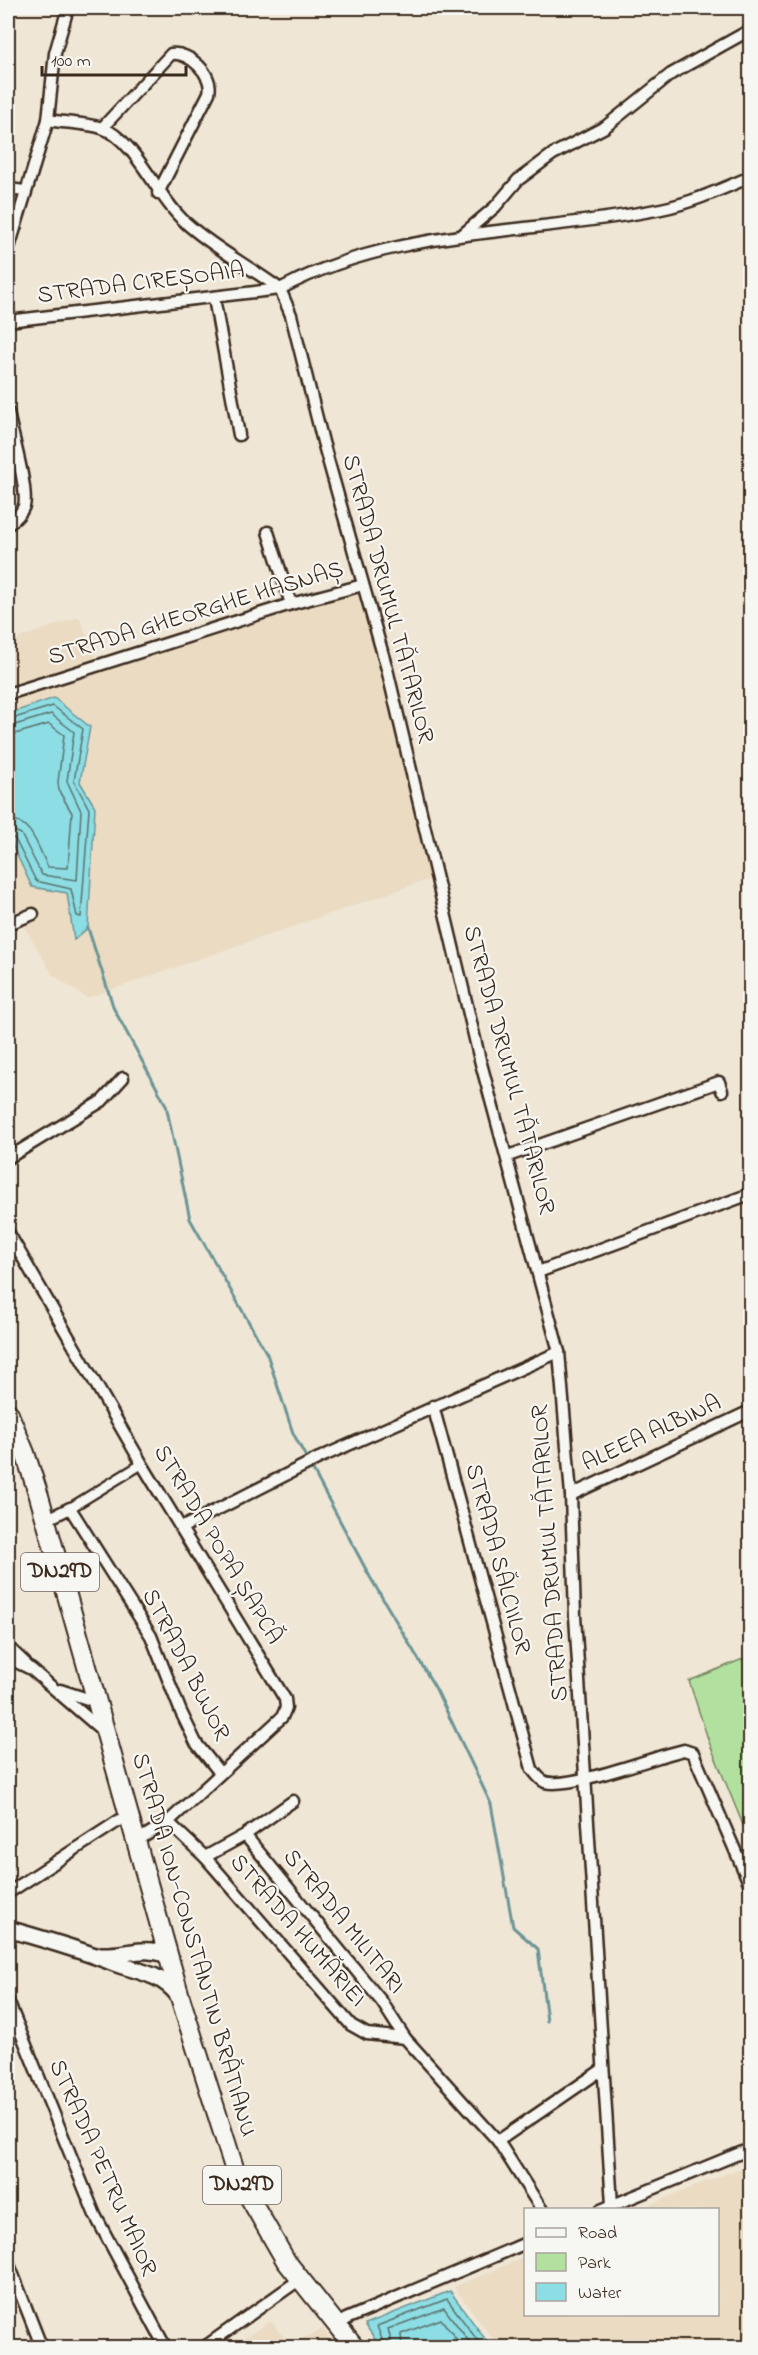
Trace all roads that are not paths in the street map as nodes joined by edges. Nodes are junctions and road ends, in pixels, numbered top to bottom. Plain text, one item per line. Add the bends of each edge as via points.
1 (68, 8) edge
2 (750, 30) edge
3 (48, 120) junction
4 (102, 128) junction
5 (750, 177) edge
6 (8, 189) edge
7 (25, 191) junction
8 (158, 193) junction
9 (462, 235) junction
10 (8, 251) edge
11 (280, 289) junction
12 (214, 298) junction
13 (8, 321) edge
14 (8, 412) edge
15 (239, 435) dead end
16 (8, 524) edge
17 (268, 532) dead end
18 (363, 585) junction
19 (291, 604) junction
20 (8, 694) edge
21 (33, 914) dead end
22 (8, 924) edge
23 (123, 1078) dead end
24 (722, 1091) dead end
25 (508, 1156) junction
26 (8, 1158) edge
27 (750, 1194) edge
28 (8, 1232) edge
29 (538, 1272) junction
30 (559, 1352) junction
31 (434, 1406) junction
32 (750, 1411) edge
33 (8, 1413) edge
34 (142, 1464) junction
35 (572, 1495) junction
36 (70, 1508) junction
37 (46, 1520) junction
38 (181, 1528) junction
39 (8, 1647) edge
40 (8, 1658) edge
41 (31, 1669) junction
42 (54, 1688) junction
43 (97, 1701) junction
44 (106, 1734) junction
45 (220, 1773) junction
46 (587, 1777) junction
47 (292, 1801) dead end
48 (129, 1814) junction
49 (168, 1822) junction
50 (245, 1835) junction
51 (138, 1840) junction
52 (205, 1857) junction
53 (750, 1886) edge
54 (8, 1893) edge
55 (159, 1914) junction
56 (8, 1929) edge
57 (137, 1949) junction
58 (98, 1955) junction
59 (168, 1955) junction
60 (134, 1968) junction
61 (180, 1997) junction
62 (8, 2001) edge
63 (405, 2038) junction
64 (603, 2069) junction
65 (498, 2142) junction
66 (750, 2149) edge
67 (607, 2207) edge
68 (541, 2208) edge
69 (524, 2243) edge
70 (8, 2262) edge
71 (299, 2280) junction
72 (338, 2325) junction
73 (42, 2348) edge
74 (166, 2348) edge
75 (203, 2348) edge
76 (355, 2348) edge

1 - 3 street via 55,53
2 - 9 street via 671,74 605,127 553,154 518,180 495,207
3 - 4 street
3 - 7 street
4 - 8 street via 130,148
4 - 8 street via 171,54 189,58 208,76 209,93
5 - 9 street via 662,209
6 - 7 street
7 - 10 street
8 - 11 street via 206,240
9 - 11 street via 419,241 337,264
11 - 12 street, STRADA CIREȘOAIA
11 - 18 street, STRADA DRUMUL TĂTARILOR via 291,315
12 - 13 street, STRADA CIREȘOAIA
12 - 15 street
14 - 16 street via 25,504 19,516
17 - 19 street
18 - 19 street, STRADA GHEORGHE HASNAȘ
18 - 25 street, STRADA DRUMUL TĂTARILOR via 387,669 479,1056
19 - 20 street, STRADA GHEORGHE HASNAȘ
21 - 22 street
23 - 26 street via 102,1101
24 - 25 street via 719,1082
25 - 29 street, STRADA DRUMUL TĂTARILOR
27 - 29 street
28 - 34 street, STRADA POPA ȘAPCĂ
29 - 30 street, STRADA DRUMUL TĂTARILOR
30 - 31 street
30 - 35 street, STRADA DRUMUL TĂTARILOR
31 - 38 street via 319,1458
31 - 46 street, STRADA SĂLCIILOR via 528,1759 539,1778 547,1782
32 - 35 street, ALEEA ALBINA
33 - 37 main road, DN29D via 26,1453
34 - 36 street
34 - 38 street, STRADA POPA ȘAPCĂ
35 - 46 street, STRADA DRUMUL TĂTARILOR via 575,1616
36 - 37 street
36 - 45 street, STRADA BUJOR via 151,1636 180,1712 196,1743
37 - 43 main road, DN29D
38 - 45 street, STRADA POPA ȘAPCĂ via 285,1699 282,1717
39 - 41 street
40 - 41 street
41 - 42 street
42 - 43 street
42 - 44 street
43 - 44 main road, DN29D
44 - 48 main road, STRADA ION-CONSTANTIN BRĂTIANU / DN29D
45 - 49 street, STRADA POPA ȘAPCĂ
46 - 53 street via 676,1752 693,1752
46 - 64 street, STRADA DRUMUL TĂTARILOR
47 - 50 street
48 - 51 main road, STRADA ION-CONSTANTIN BRĂTIANU / DN29D
48 - 54 street
49 - 51 street, STRADA POPA ȘAPCĂ
49 - 52 street, STRADA HUMĂRIEI
50 - 52 street
50 - 63 street, STRADA MILITARI via 382,2002
51 - 55 main road, STRADA ION-CONSTANTIN BRĂTIANU / DN29D
52 - 63 street, STRADA HUMĂRIEI via 351,2025 367,2034
55 - 57 main road via 155,1934
55 - 59 main road, STRADA ION-CONSTANTIN BRĂTIANU / DN29D
56 - 58 main road
57 - 58 main road via 116,1956
57 - 59 main road
58 - 60 main road
59 - 60 main road
59 - 61 main road, STRADA ION-CONSTANTIN BRĂTIANU / DN29D
60 - 61 main road via 169,1983
61 - 71 main road, STRADA ION-CONSTANTIN BRĂTIANU / DN29D via 236,2174
62 - 74 street, STRADA PETRU MAIOR via 94,2215
63 - 65 street
64 - 65 street
64 - 67 street, STRADA DRUMUL TĂTARILOR
65 - 68 street
66 - 67 street
69 - 72 street
70 - 73 street
71 - 72 main road, STRADA ION-CONSTANTIN BRĂTIANU / DN29D
71 - 75 street
72 - 76 main road, STRADA ION-CONSTANTIN BRĂTIANU / DN29D

